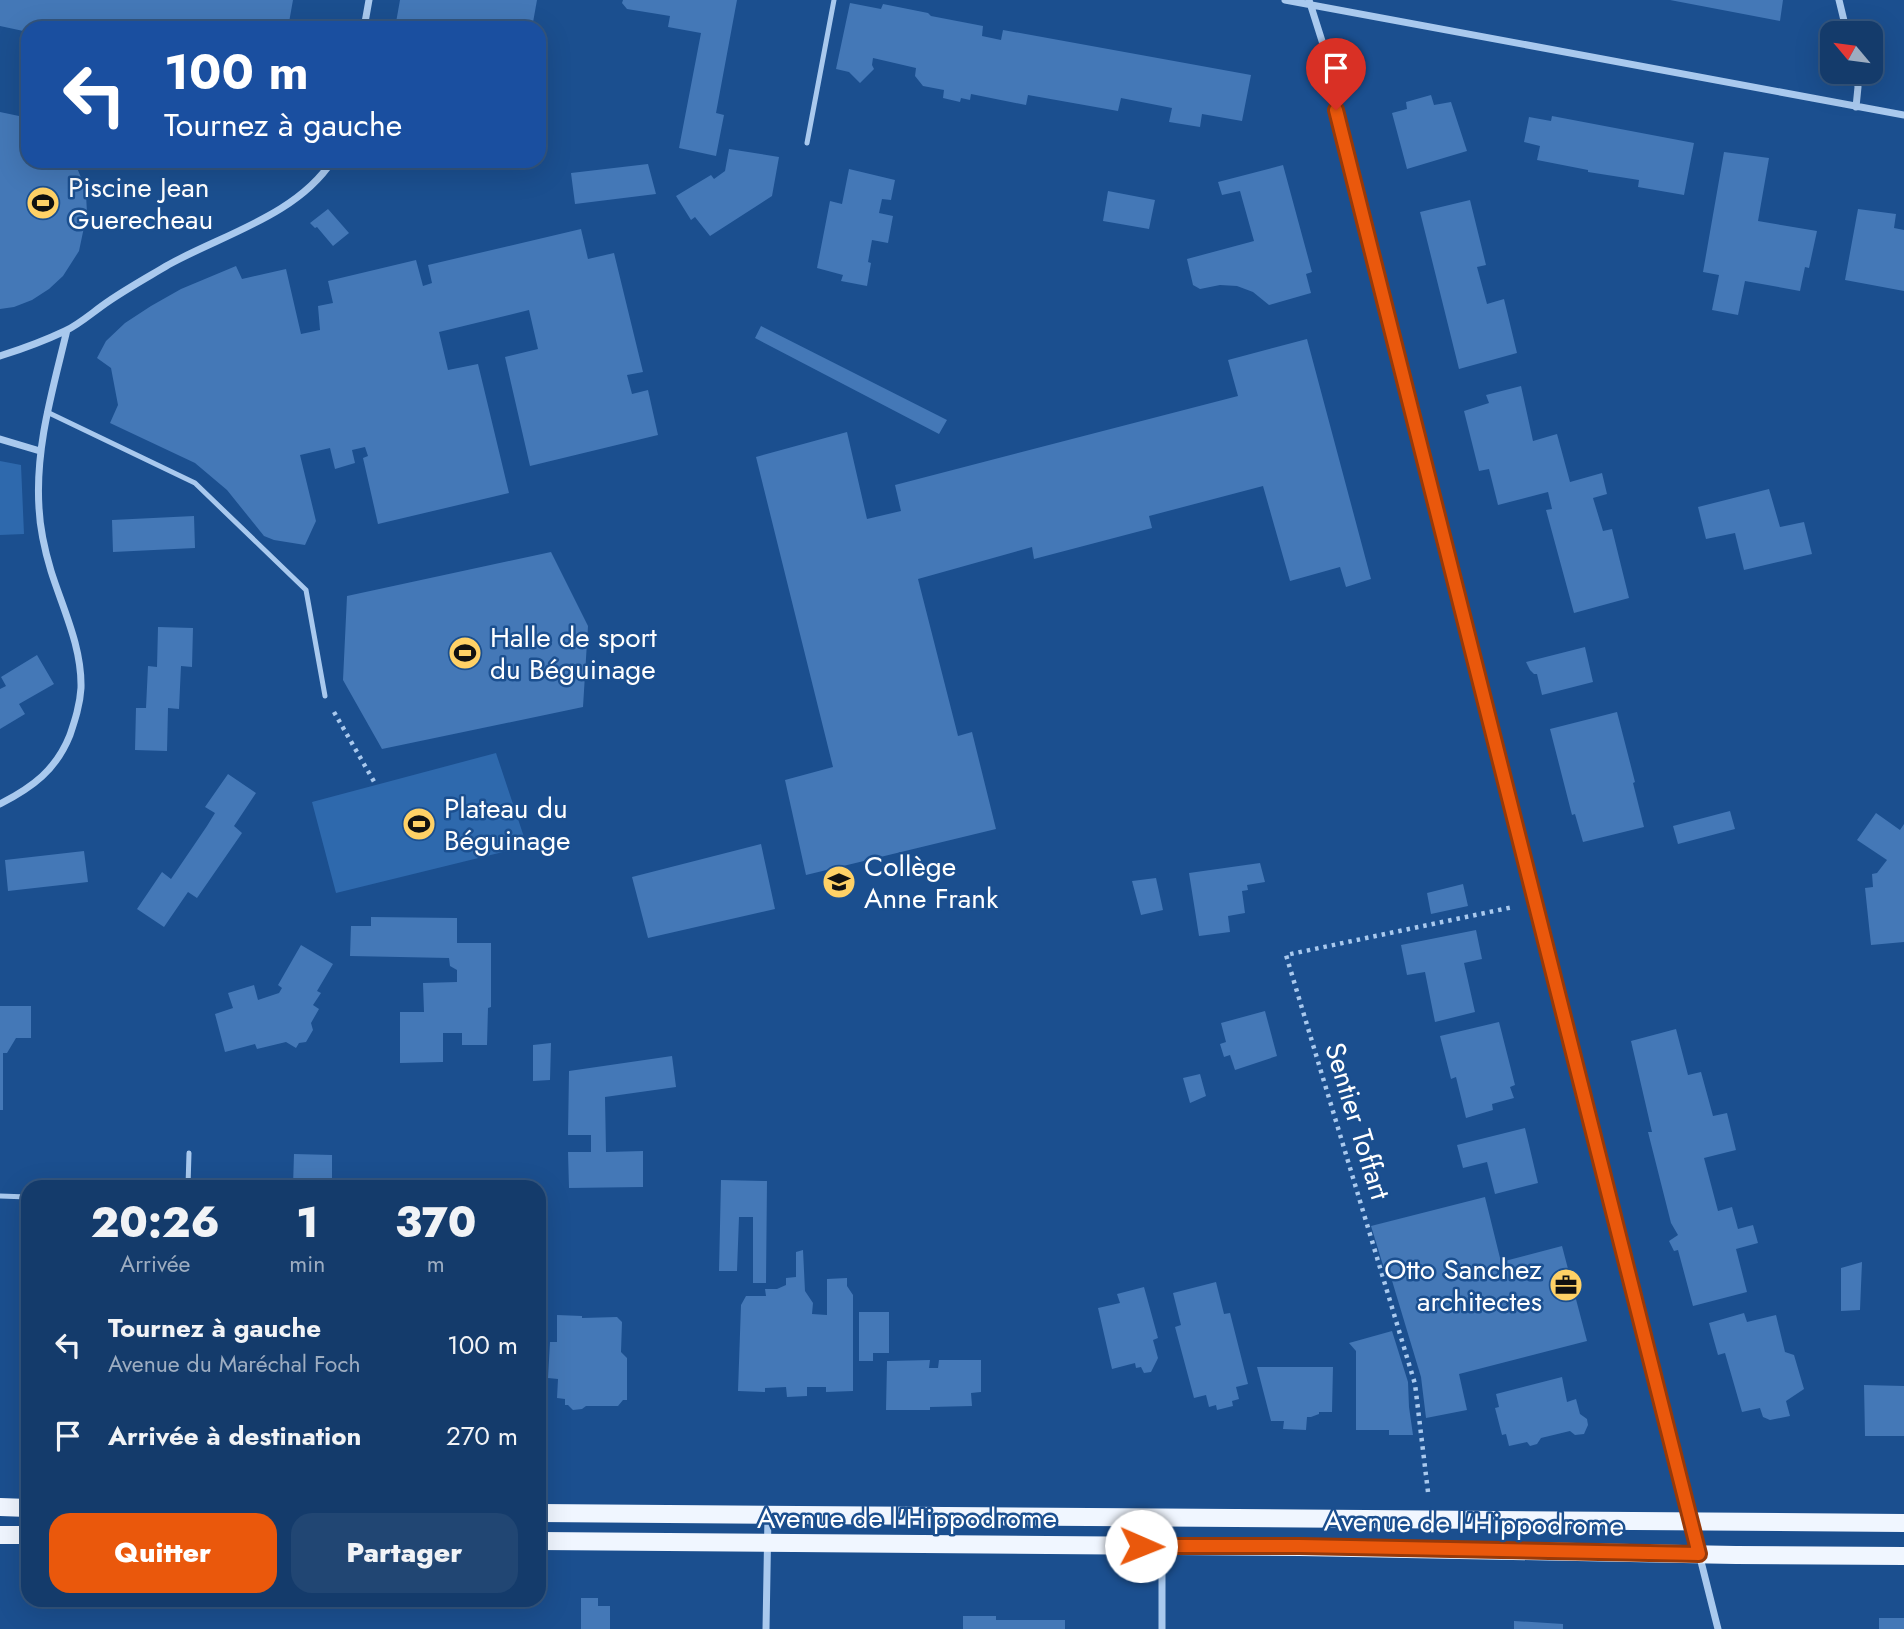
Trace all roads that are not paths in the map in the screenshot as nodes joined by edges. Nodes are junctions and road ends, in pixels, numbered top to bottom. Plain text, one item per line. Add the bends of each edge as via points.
1 (369, 0) edge
2 (834, 0) edge
3 (1285, 0) edge
4 (1839, 0) edge
5 (1309, 2) edge
6 (365, 21) edge
7 (1844, 21) edge
8 (1858, 84) edge
9 (1856, 107) junction
10 (1904, 115) edge
11 (807, 143) dead end
12 (327, 168) edge
13 (67, 330) junction
14 (0, 356) edge
15 (47, 412) junction
16 (0, 439) edge
17 (40, 451) junction
18 (325, 696) road end
19 (0, 804) edge
20 (188, 1153) dead end
21 (188, 1180) edge
22 (0, 1196) edge
23 (21, 1196) edge
24 (0, 1507) edge
25 (21, 1508) edge
26 (546, 1513) edge
27 (768, 1515) junction
28 (1691, 1521) junction
29 (1904, 1523) edge
30 (0, 1535) edge
31 (21, 1535) edge
32 (546, 1541) edge
33 (767, 1544) junction
34 (1162, 1546) junction
35 (1699, 1554) junction
36 (1904, 1556) edge
37 (766, 1629) edge
38 (1163, 1629) edge
39 (1718, 1629) edge

1 - 6 street
2 - 11 lane
3 - 5 street
4 - 7 street
5 - 9 street
5 - 28 street via 1329,63 1336,110
8 - 9 street
9 - 10 street
12 - 13 street via 304,192 257,223 198,248
13 - 14 street
13 - 15 street
15 - 17 street
15 - 18 lane via 195,484 306,590
16 - 17 street
17 - 19 street via 43,540 74,637 81,689 77,716 55,762 41,779
20 - 21 lane
22 - 23 lane
24 - 25 main road
26 - 27 main road, Avenue de l'Hippodrome
27 - 28 main road, Avenue de l'Hippodrome
27 - 33 street
28 - 29 main road, Avenue de l'Hippodrome
28 - 35 street
30 - 31 main road
32 - 33 main road, Avenue de l'Hippodrome
33 - 34 main road, Avenue de l'Hippodrome
33 - 37 street
34 - 35 main road, Avenue de l'Hippodrome
34 - 38 street
35 - 36 main road, Avenue de l'Hippodrome
35 - 39 street

